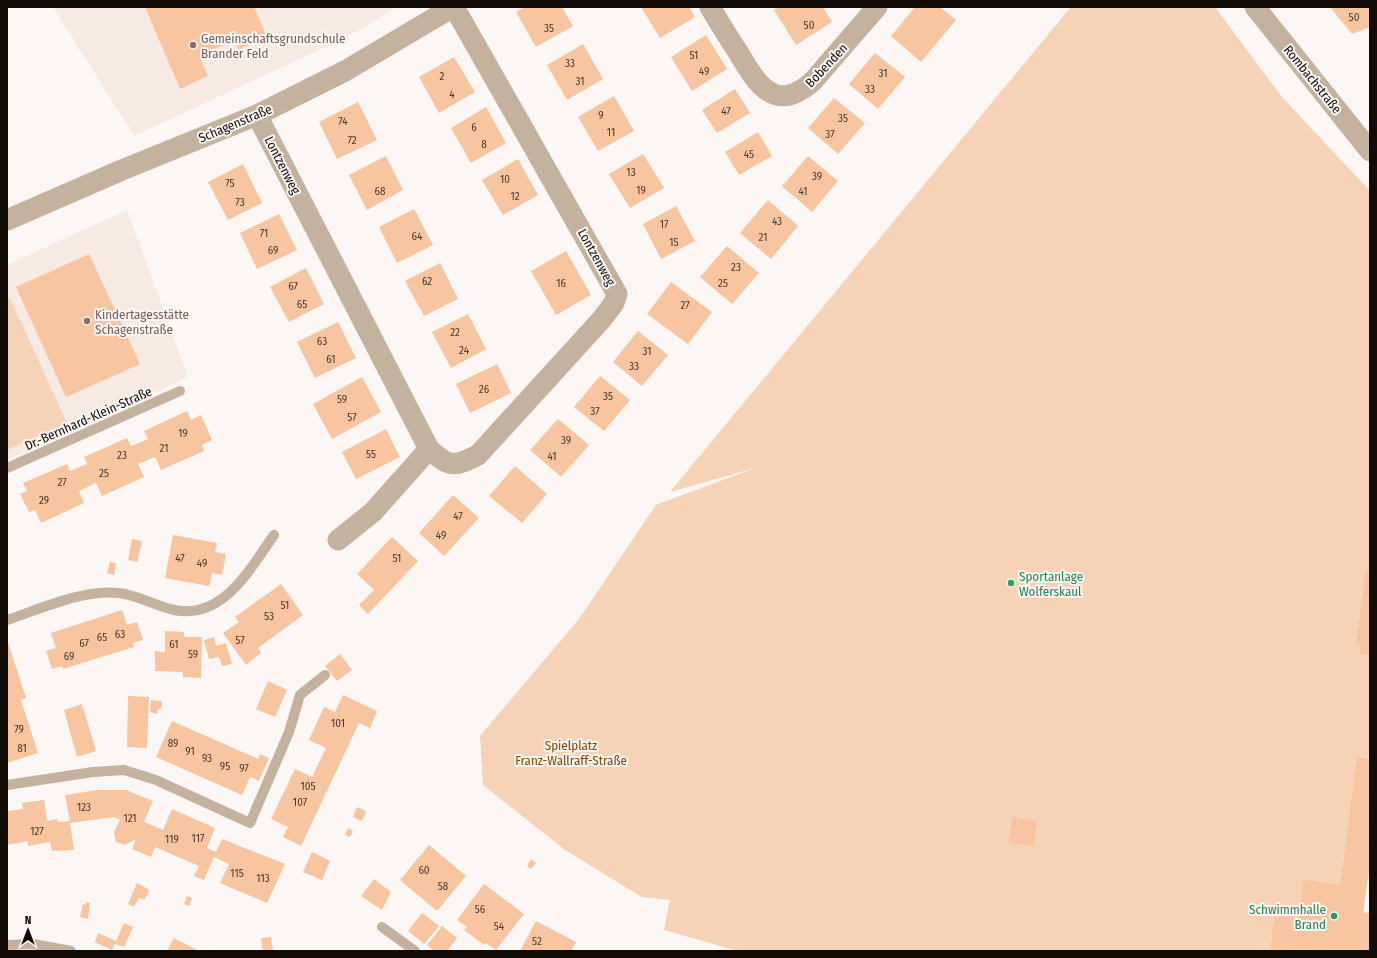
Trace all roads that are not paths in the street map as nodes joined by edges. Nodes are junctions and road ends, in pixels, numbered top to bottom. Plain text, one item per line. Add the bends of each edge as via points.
1 (453, 7) edge
2 (710, 7) edge
3 (877, 7) edge
4 (1255, 7) edge
5 (257, 115) junction
6 (1370, 151) edge
7 (7, 220) edge
8 (180, 391) dead end
9 (429, 448) junction
10 (7, 468) edge
11 (274, 535) dead end
12 (338, 540) dead end
13 (7, 620) edge
14 (325, 675) dead end
15 (7, 785) edge
16 (382, 927) dead end
17 (7, 945) edge
18 (71, 951) edge
19 (415, 951) edge

1 - 5 street, Schagenstraße via 345,71
1 - 9 street, Lontzenweg via 617,294 614,303 602,319 478,455 458,465 442,461
2 - 3 street, Bobenden via 756,82 770,92 784,95 804,89 813,81
4 - 6 street, Rombachstraße
5 - 7 street, Schagenstraße
5 - 9 street, Lontzenweg
8 - 10 lane, Dr.-Bernhard-Klein-Straße
9 - 12 street via 373,512
11 - 13 lane via 231,592 217,603 196,611 174,610 119,593 99,593 59,602
14 - 15 lane via 300,695 289,732 250,823 156,780 124,770
16 - 19 lane
17 - 18 lane via 32,944

